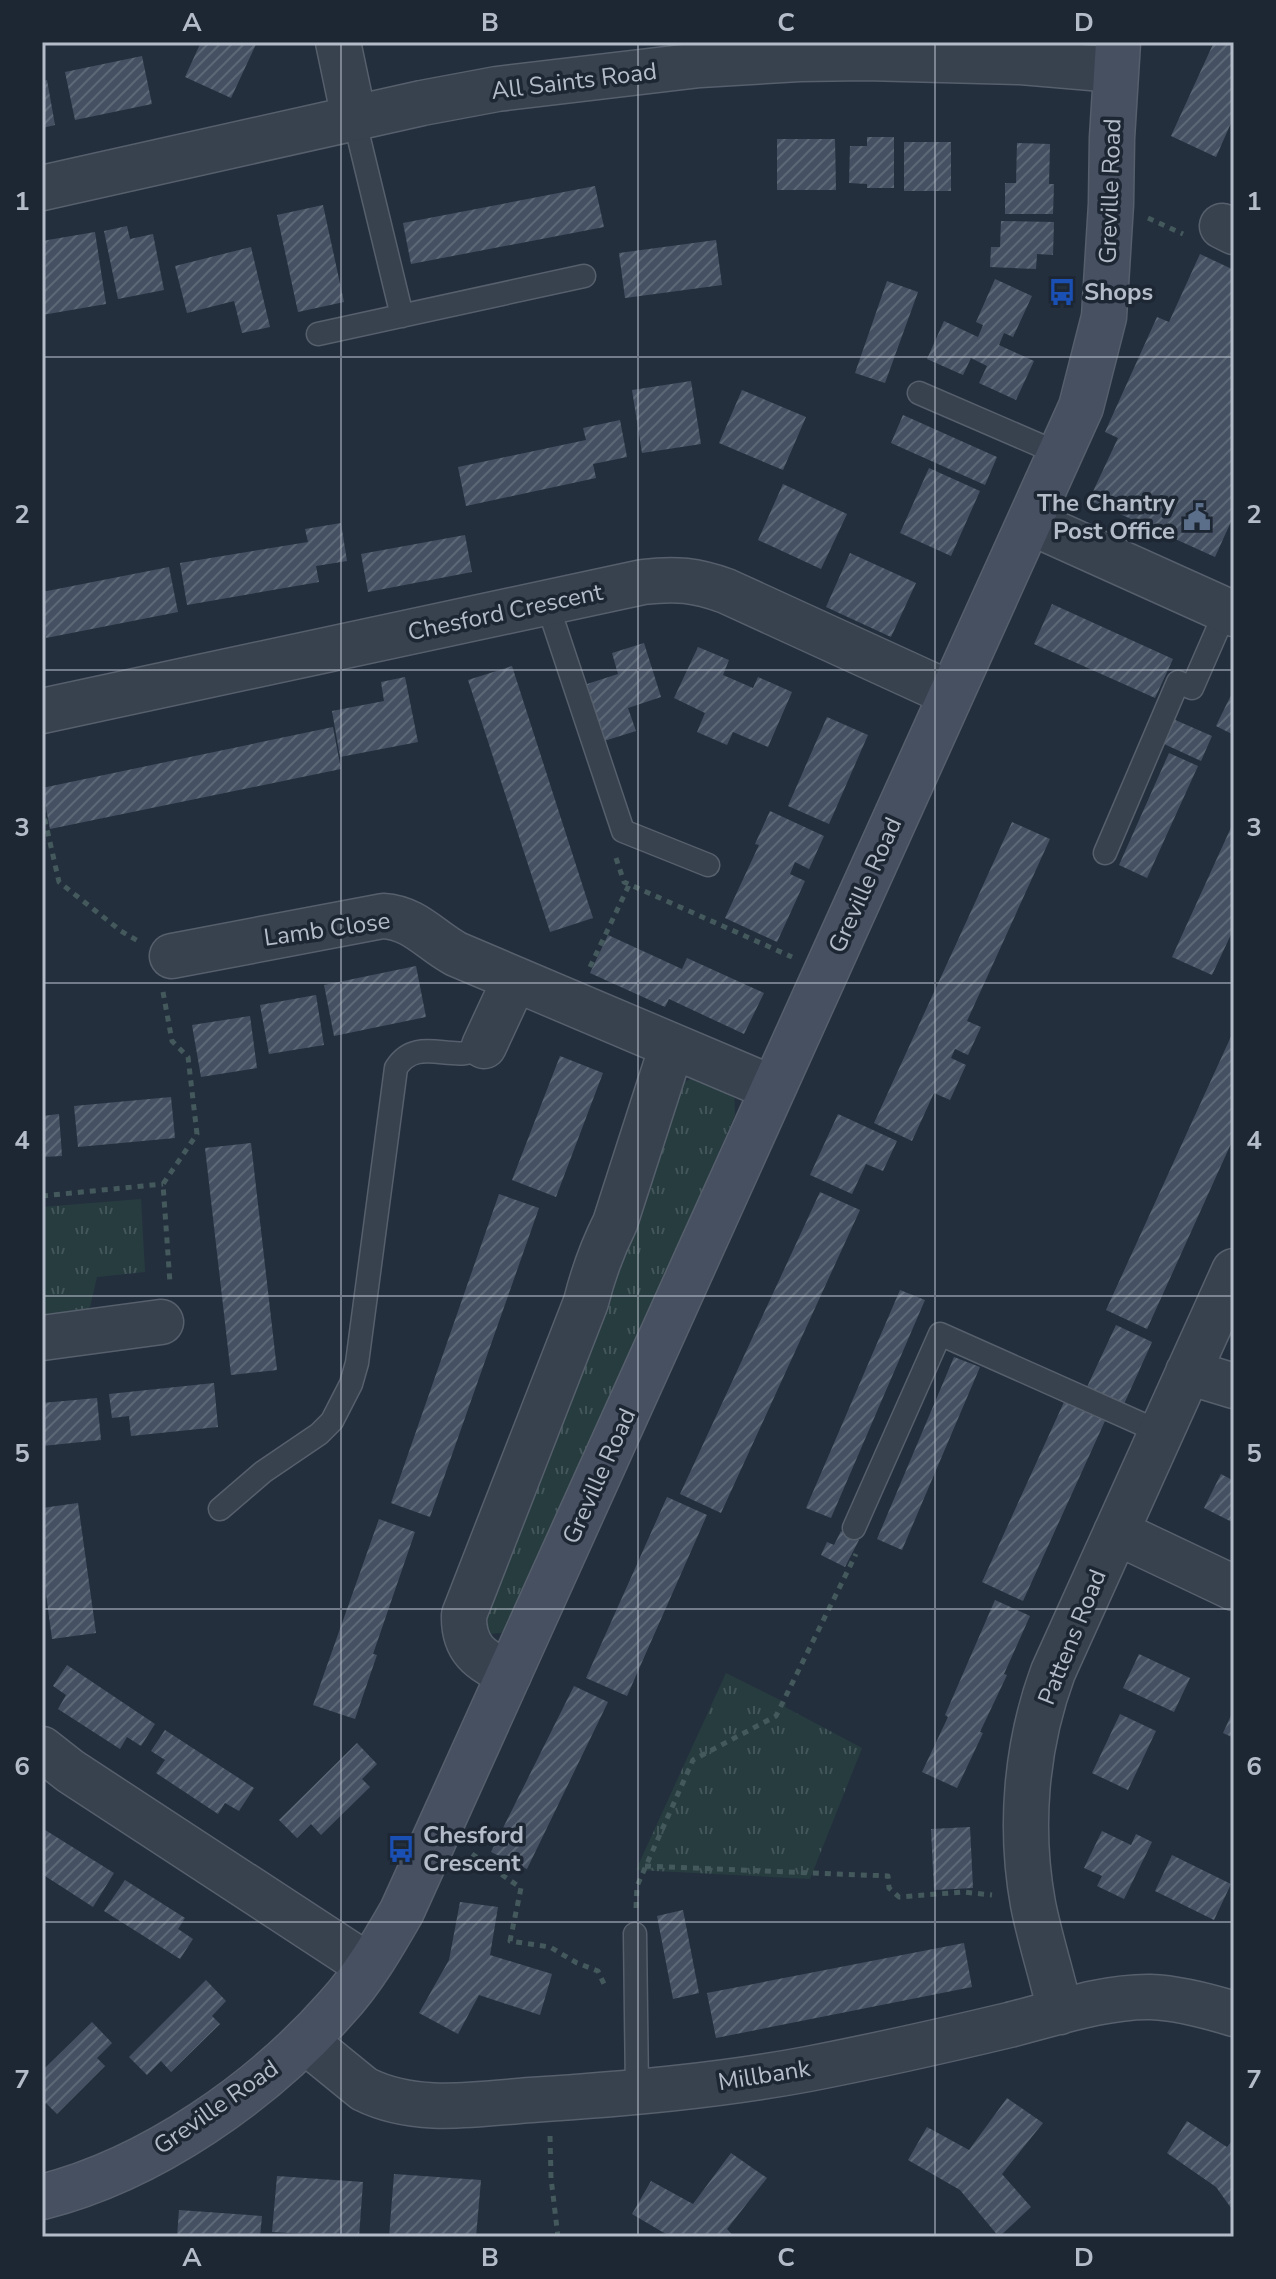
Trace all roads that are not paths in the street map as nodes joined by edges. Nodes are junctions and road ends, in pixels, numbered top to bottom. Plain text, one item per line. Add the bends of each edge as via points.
1 (338, 42) edge
2 (970, 51) edge
3 (1117, 56) edge
4 (354, 118) junction
5 (42, 188) edge
6 (584, 276) dead end
7 (402, 316) junction
8 (318, 334) dead end
9 (919, 393) dead end
10 (1060, 454) junction
11 (1030, 522) junction
12 (547, 603) junction
13 (1231, 606) edge
14 (951, 694) junction
15 (42, 711) edge
16 (1105, 853) dead end
17 (708, 865) dead end
18 (160, 961) road end
19 (515, 979) junction
20 (484, 1046) joint
21 (672, 1046) junction
22 (772, 1088) junction
23 (1234, 1271) edge
24 (161, 1322) road end
25 (42, 1338) edge
26 (1188, 1372) junction
27 (1234, 1387) edge
28 (1162, 1433) junction
29 (220, 1509) dead end
30 (854, 1528) road end
31 (1116, 1532) junction
32 (1234, 1588) edge
33 (509, 1674) junction
34 (42, 1749) edge
35 (635, 1934) dead end
36 (368, 1966) junction
37 (1060, 2012) junction
38 (1234, 2014) edge
39 (305, 2041) junction
40 (637, 2090) junction
41 (42, 2197) edge

1 - 4 street
2 - 3 street, All Saints Road via 1021,62
2 - 4 street, All Saints Road via 700,65 497,89
3 - 10 street, Greville Road via 1104,317 1088,386
4 - 5 street, All Saints Road
4 - 7 lane
6 - 7 lane
7 - 8 lane
9 - 10 lane
10 - 11 street, Greville Road
11 - 13 street
11 - 14 street, Greville Road
12 - 14 street, Chesford Crescent via 665,579 706,583
12 - 15 street, Chesford Crescent
12 - 17 lane via 623,831
13 - 16 lane via 1192,688 1178,682
14 - 22 street, Greville Road
18 - 19 street, Lamb Close via 383,916 409,921 448,949
19 - 20 street
19 - 21 street, Lamb Close
20 - 29 lane via 463,1055 412,1053 396,1068 351,1384 319,1434
21 - 22 street, Lamb Close
21 - 33 street via 615,1223 464,1615 468,1643
22 - 33 street, Greville Road
23 - 26 street, Pattens Road
24 - 25 street
26 - 27 street
26 - 28 street, Pattens Road
28 - 30 lane via 940,1334
28 - 31 street, Pattens Road
31 - 32 street
31 - 37 street, Pattens Road via 1044,1695 1028,1770 1026,1830 1033,1900
33 - 36 street, Greville Road via 402,1911
34 - 36 street
35 - 40 lane
36 - 39 street, Greville Road
37 - 38 street, Millbank via 1153,1997
37 - 40 street, Millbank via 794,2071
39 - 40 street, Millbank via 364,2089 400,2102 445,2105
39 - 41 street, Greville Road via 254,2087 156,2151 108,2175

